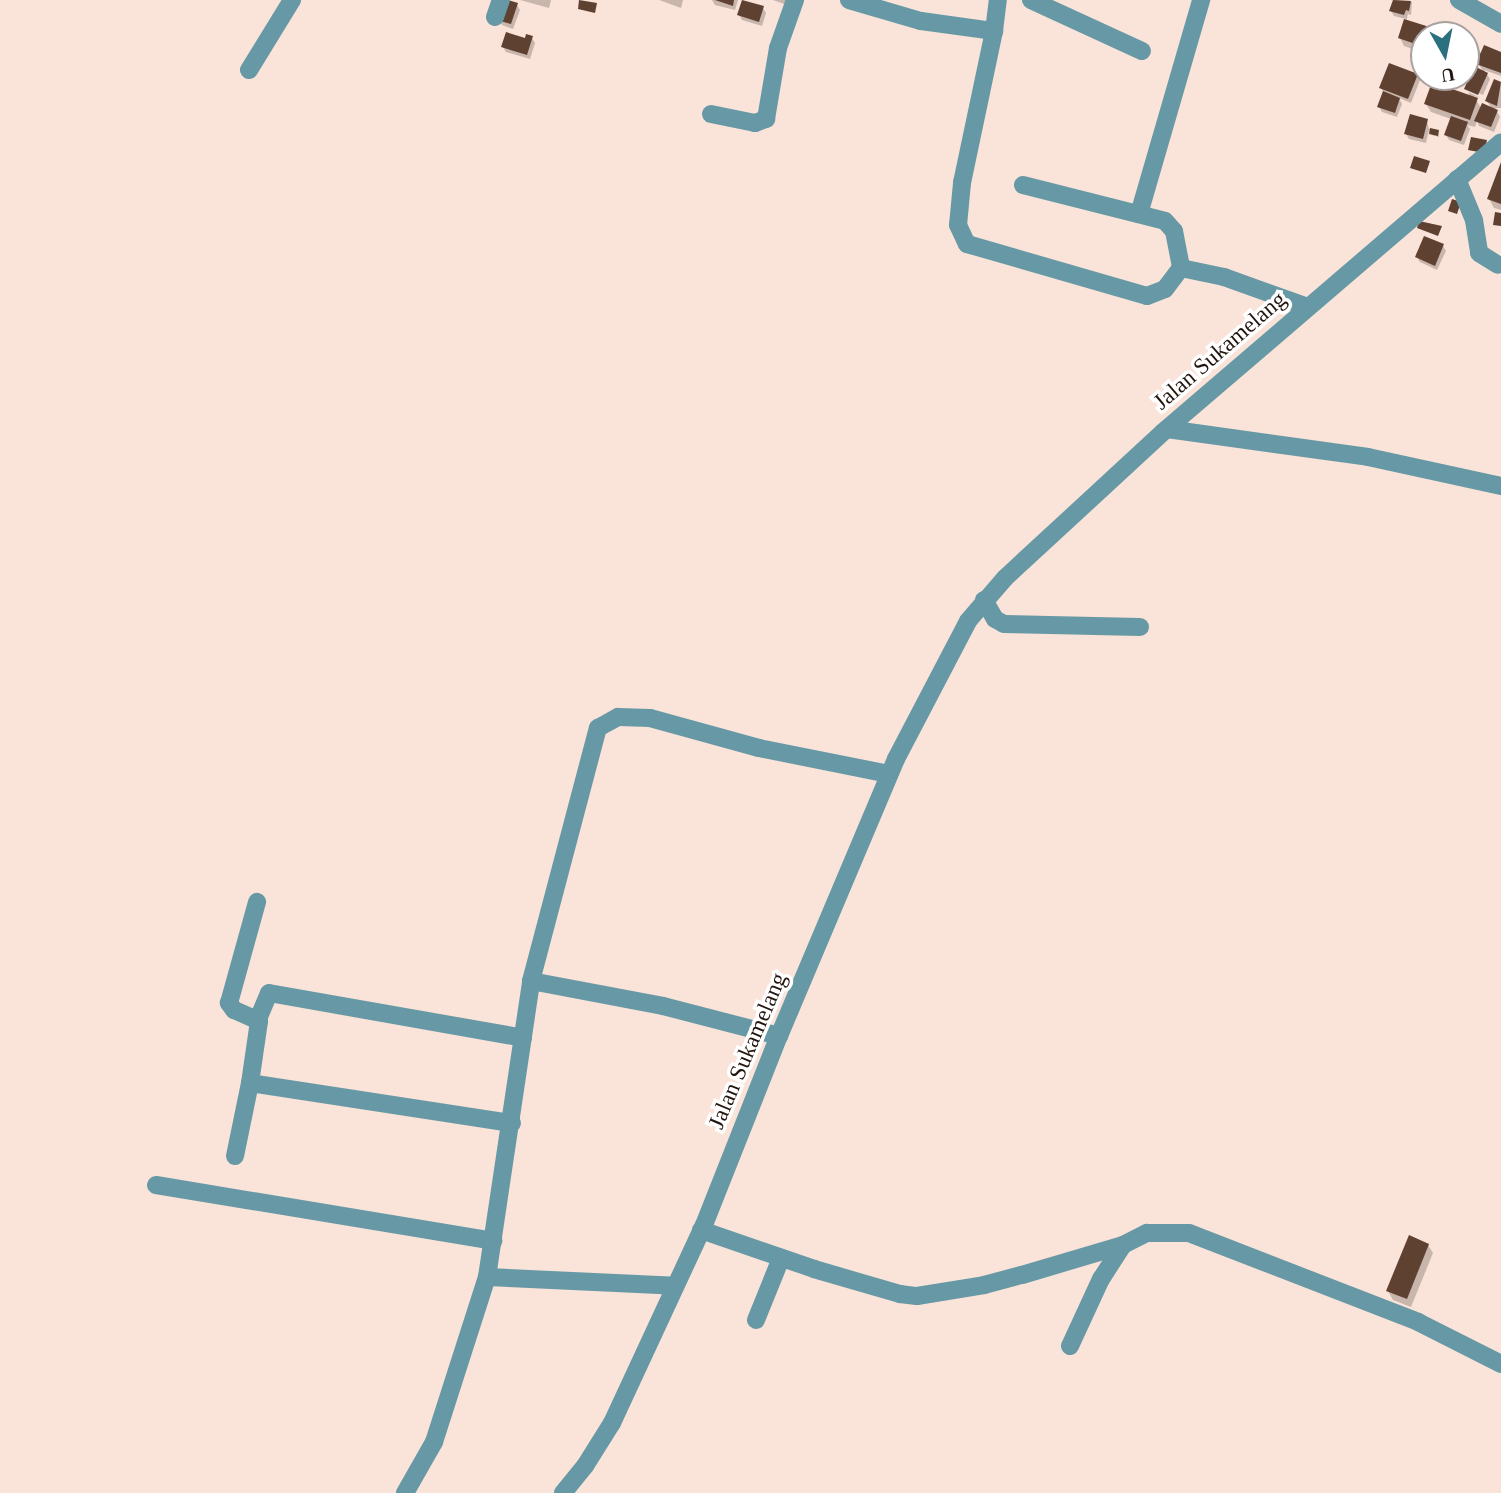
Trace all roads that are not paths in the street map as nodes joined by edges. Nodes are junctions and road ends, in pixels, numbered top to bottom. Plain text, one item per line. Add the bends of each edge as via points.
1 (292, 0) edge
2 (795, 0) edge
3 (849, 0) edge
4 (998, 0) edge
5 (1031, 0) edge
6 (1201, 0) edge
7 (1459, 0) edge
8 (1501, 24) edge
9 (994, 31) junction
10 (1143, 51) dead end
11 (249, 70) dead end
12 (711, 114) dead end
13 (1501, 142) edge
14 (1457, 179) junction
15 (1023, 185) dead end
16 (1139, 214) junction
17 (1498, 265) dead end
18 (1181, 268) junction
19 (1308, 307) junction
20 (1167, 429) junction
21 (1501, 486) edge
22 (981, 603) junction
23 (1140, 627) dead end
24 (889, 774) junction
25 (257, 902) dead end
26 (531, 981) junction
27 (258, 1019) junction
28 (779, 1036) junction
29 (523, 1038) junction
30 (250, 1083) junction
31 (512, 1123) junction
32 (235, 1156) dead end
33 (156, 1185) dead end
34 (701, 1230) junction
35 (493, 1241) junction
36 (1123, 1245) junction
37 (781, 1258) junction
38 (487, 1276) junction
39 (675, 1286) junction
40 (756, 1320) dead end
41 (1070, 1346) dead end
42 (1501, 1364) edge
43 (405, 1493) edge
44 (563, 1493) edge

1 - 11 street
2 - 12 street via 778,48 766,120 755,123
3 - 9 street via 921,21
4 - 9 street
5 - 10 street
6 - 16 street
7 - 8 street
9 - 18 street via 962,183 958,225 965,241 976,249 1147,296 1165,289
13 - 14 street, Jalan Sukamelang
14 - 17 street via 1474,220 1479,253
14 - 19 street, Jalan Sukamelang
15 - 16 street
16 - 18 street via 1165,220 1171,226
18 - 19 street via 1224,277
19 - 20 street, Jalan Sukamelang
20 - 21 street via 1368,457
20 - 22 street, Jalan Sukamelang
22 - 23 street via 1004,624
22 - 24 street, Jalan Sukamelang
24 - 26 street via 759,748 650,718 626,716 607,721 593,737
24 - 28 street, Jalan Sukamelang
25 - 27 street via 229,1003 234,1010
26 - 28 street via 663,1006
26 - 29 street
27 - 29 street via 269,993
27 - 30 street
28 - 34 street, Jalan Sukamelang
29 - 31 street
30 - 31 street
30 - 32 street
31 - 35 street
33 - 35 street
34 - 37 street
34 - 39 street, Jalan Sukamelang
35 - 38 street
36 - 37 street via 984,1285 917,1296
36 - 41 street via 1101,1279
36 - 42 street via 1156,1232 1189,1233 1418,1322
37 - 40 street
38 - 39 street
38 - 43 street via 434,1442
39 - 44 street, Jalan Sukamelang via 612,1423

